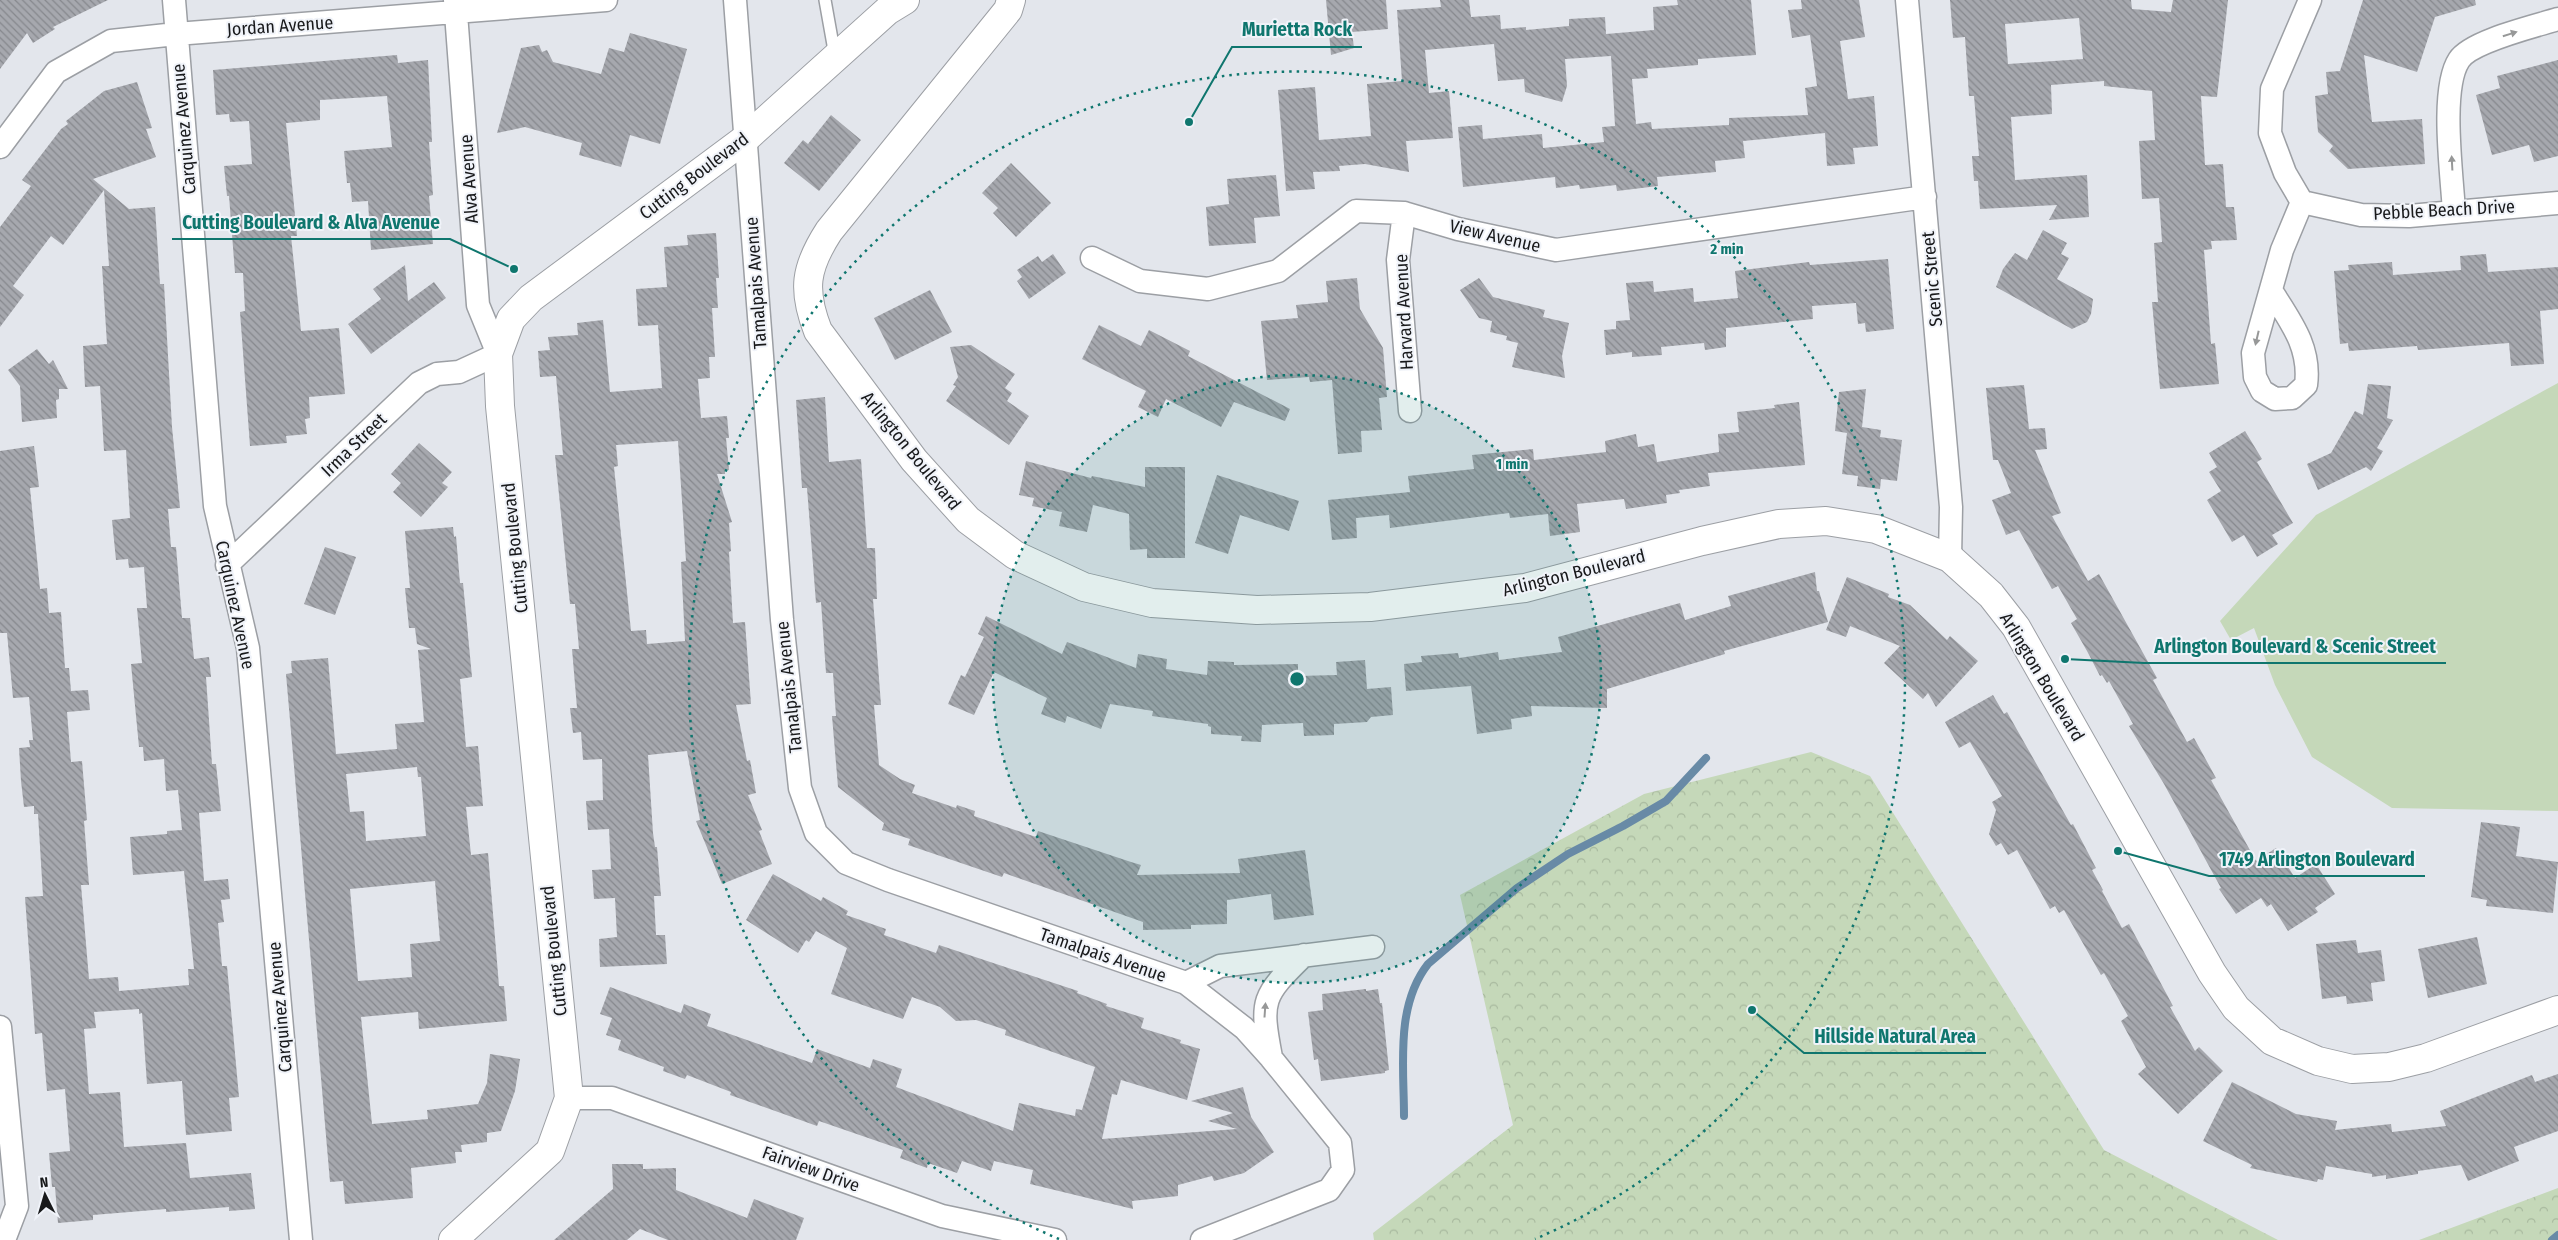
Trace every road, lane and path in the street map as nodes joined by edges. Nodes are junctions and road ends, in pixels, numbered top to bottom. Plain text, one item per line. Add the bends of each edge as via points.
1 (174, 0) edge
2 (606, 0) edge
3 (735, 0) edge
4 (825, 0) edge
5 (906, 0) edge
6 (1011, 0) edge
7 (1907, 0) edge
8 (2310, 0) edge
9 (456, 7) edge
10 (2558, 19) edge
11 (176, 34) junction
12 (836, 58) junction
13 (745, 139) junction
14 (0, 147) edge
15 (1925, 197) junction
16 (2302, 202) junction
17 (2558, 203) edge
18 (2454, 212) junction
19 (1404, 213) junction
20 (1092, 258) dead end
21 (2272, 292) dead end
22 (498, 354) junction
23 (1410, 411) dead end
24 (1950, 558) junction
25 (227, 565) junction
26 (1374, 947) dead end
27 (1304, 955) junction
28 (1186, 983) junction
29 (2558, 1010) edge
30 (0, 1027) edge
31 (1271, 1058) junction
32 (569, 1098) junction
33 (4, 1240) edge
34 (301, 1240) edge
35 (453, 1240) edge
36 (1055, 1240) edge
37 (1202, 1240) edge

1 - 11 street, Carquinez Avenue
2 - 9 street, Jordan Avenue
3 - 13 street, Tamalpais Avenue
4 - 12 lane
5 - 12 main road, Cutting Boulevard via 887,11
6 - 24 main road, Arlington Boulevard via 1008,10 815,252 808,270 807,293 818,331 914,460 968,520 1015,555 1084,588 1152,603 1257,610 1370,607 1525,588 1702,540 1779,524 1826,521 1876,529
7 - 15 street, Scenic Street
8 - 16 street via 2272,89 2270,133 2285,173
9 - 11 street, Jordan Avenue
9 - 22 street, Alva Avenue via 478,305
18 -> 10 street via 2448,90 2460,59 2485,42
11 - 14 street, Jordan Avenue via 111,42 56,72
11 - 25 street, Carquinez Avenue via 215,506
12 - 13 main road, Cutting Boulevard
13 - 22 main road, Cutting Boulevard via 531,298 511,320
13 - 28 street, Tamalpais Avenue via 782,620 800,788 816,833 846,863
15 - 19 street, View Avenue via 1556,250
15 - 24 street, Scenic Street via 1951,507
16 - 18 street, Pebble Beach Drive via 2360,215 2409,216
16 - 21 street via 2282,250
17 - 18 street, Pebble Beach Drive
19 - 20 street, View Avenue via 1356,211 1278,271 1208,289 1140,281
19 - 23 street, Harvard Avenue via 1398,260
22 - 25 street, Irma Street via 458,372 437,374 419,382
22 - 32 main road, Cutting Boulevard via 501,416
24 - 29 main road, Arlington Boulevard via 1991,595 2016,627 2212,973 2236,1008 2272,1041 2318,1061 2352,1069 2390,1067 2426,1058
25 - 34 street, Carquinez Avenue via 248,648
26 - 27 street
27 - 28 street via 1220,966
31 -> 27 street via 1264,1024 1266,1000 1279,980
28 - 31 street, Tamalpais Avenue via 1244,1028
30 - 33 street via 17,1206
31 - 37 street, Tamalpais Avenue via 1340,1143 1343,1170 1329,1190
32 - 35 main road, Cutting Boulevard via 550,1151
32 - 36 street, Fairview Drive via 612,1098 942,1216

